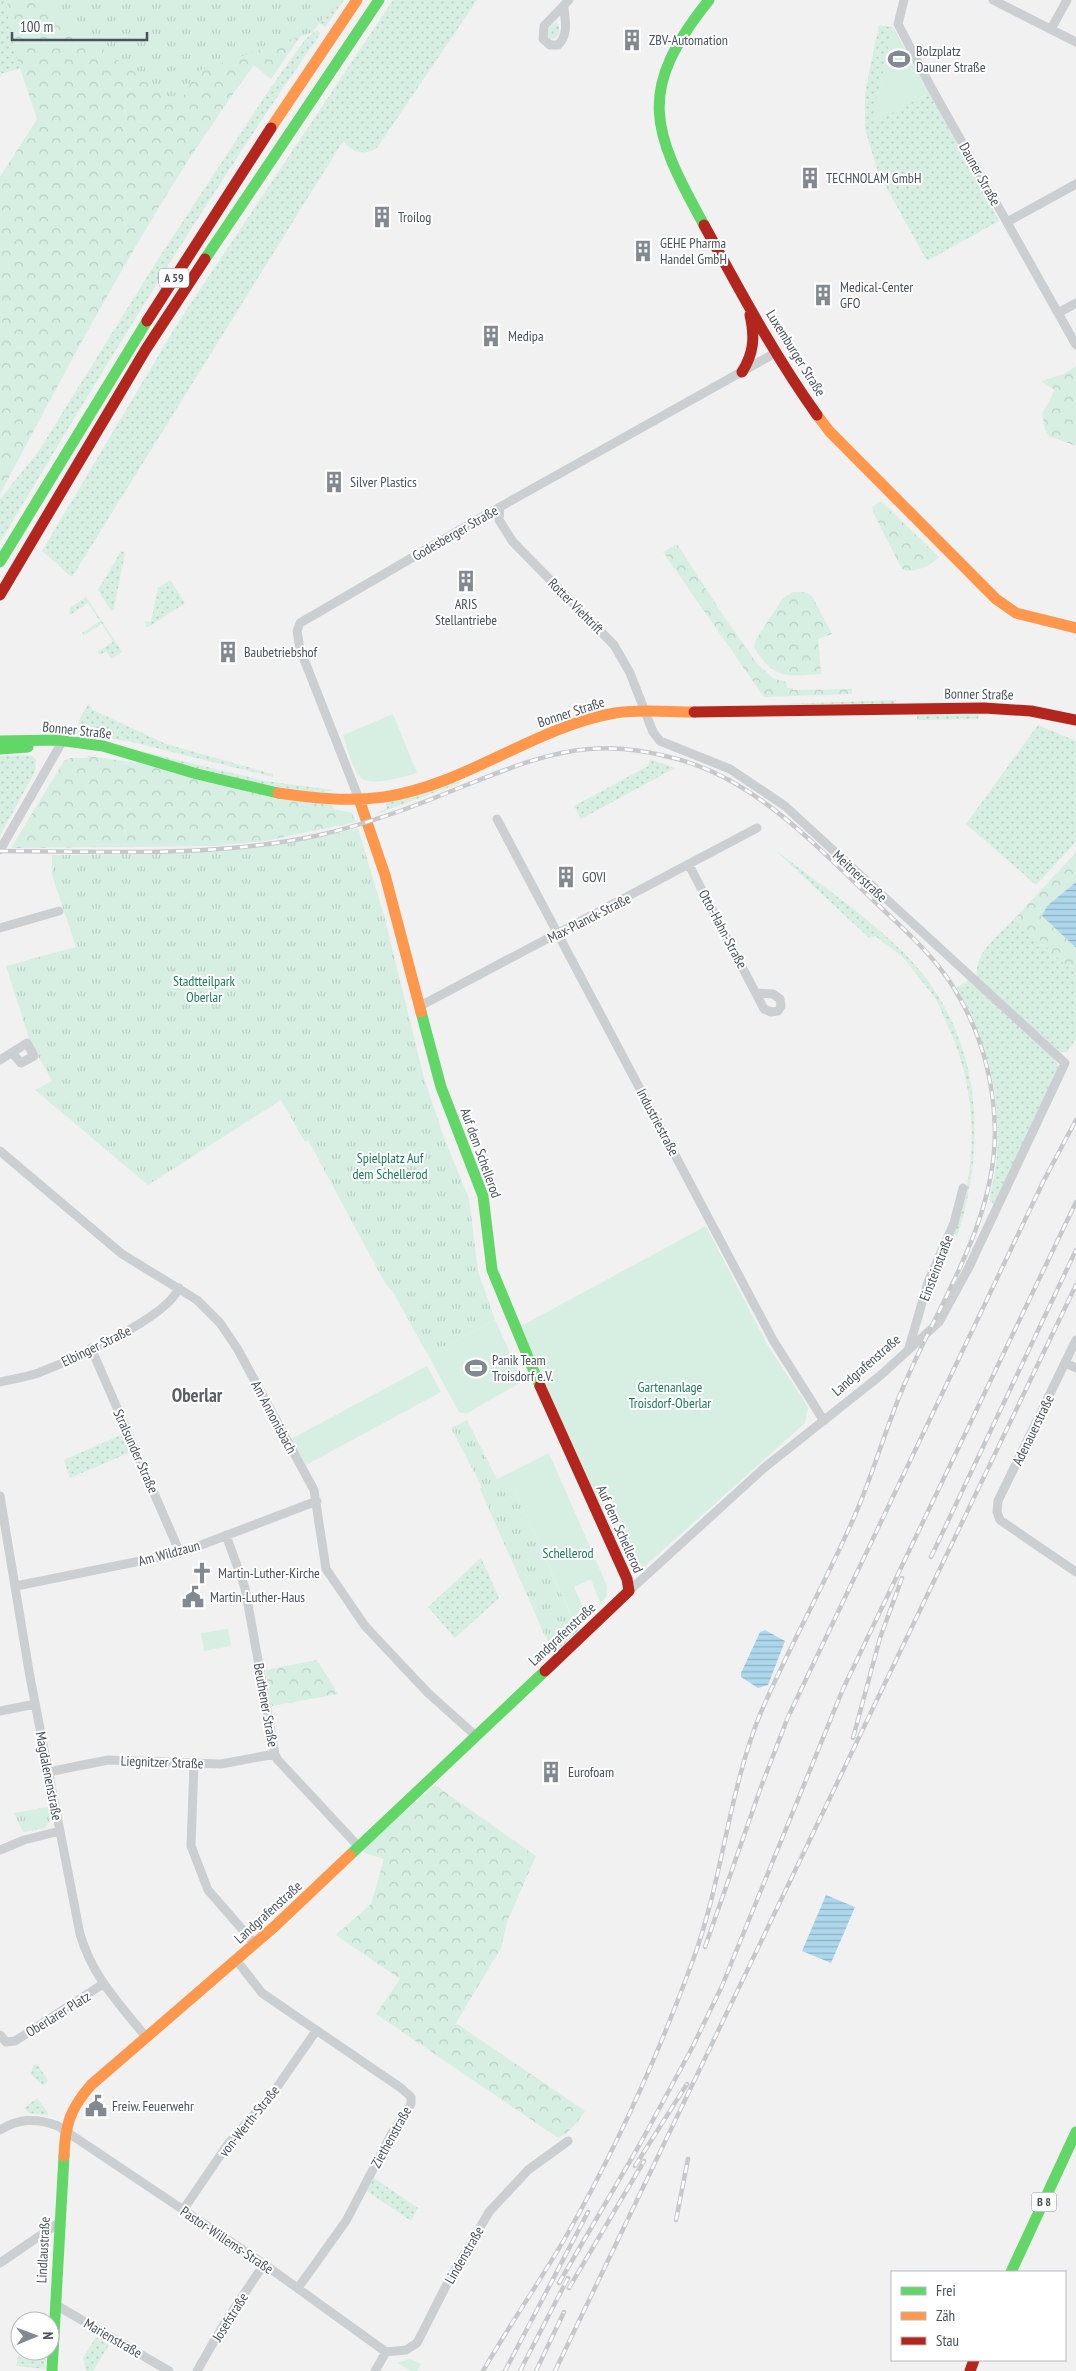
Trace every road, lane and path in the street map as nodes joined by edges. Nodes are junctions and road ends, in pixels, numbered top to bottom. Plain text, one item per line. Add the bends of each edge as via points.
1 (357, 0) edge
2 (379, 0) edge
3 (709, 0) edge
4 (904, 0) edge
5 (993, 0) edge
6 (1067, 0) edge
7 (1051, 30) junction
8 (1076, 42) edge
9 (1076, 184) edge
10 (1007, 222) junction
11 (742, 295) junction
12 (1076, 303) edge
13 (1058, 313) junction
14 (1076, 345) edge
15 (776, 352) junction
16 (742, 372) junction
17 (500, 507) junction
18 (0, 562) edge
19 (0, 595) edge
20 (1076, 628) edge
21 (645, 712) junction
22 (1076, 720) edge
23 (0, 741) edge
24 (60, 745) junction
25 (0, 749) edge
26 (359, 799) junction
27 (497, 819) dead end
28 (757, 828) dead end
29 (0, 850) edge
30 (689, 865) junction
31 (59, 911) dead end
32 (0, 928) edge
33 (557, 934) junction
34 (757, 993) dead end
35 (420, 1006) junction
36 (13, 1054) dead end
37 (0, 1060) edge
38 (1066, 1063) joint
39 (0, 1151) edge
40 (963, 1188) dead end
41 (179, 1288) junction
42 (1076, 1340) edge
43 (91, 1348) junction
44 (908, 1348) junction
45 (1065, 1363) junction
46 (1076, 1368) edge
47 (0, 1382) edge
48 (824, 1420) junction
49 (0, 1496) edge
50 (317, 1500) junction
51 (2, 1514) edge
52 (226, 1535) junction
53 (180, 1553) junction
54 (1076, 1572) edge
55 (16, 1586) junction
56 (629, 1591) junction
57 (35, 1704) junction
58 (0, 1711) edge
59 (476, 1736) junction
60 (275, 1754) junction
61 (194, 1763) junction
62 (48, 1772) junction
63 (60, 1831) junction
64 (359, 1848) junction
65 (0, 1850) edge
66 (255, 1944) junction
67 (237, 1960) junction
68 (103, 1984) junction
69 (316, 2031) junction
70 (0, 2035) edge
71 (146, 2038) junction
72 (0, 2130) edge
73 (65, 2131) junction
74 (1076, 2132) edge
75 (568, 2141) dead end
76 (183, 2210) junction
77 (60, 2222) junction
78 (0, 2263) edge
79 (264, 2264) junction
80 (1011, 2271) edge
81 (298, 2288) junction
82 (56, 2305) junction
83 (386, 2352) junction
84 (52, 2371) edge
85 (169, 2371) edge
86 (197, 2371) edge
87 (374, 2371) edge

1 - 18 main road, A 59 via 140,331
2 - 19 main road, A 59 via 146,349
3 - 11 main road, Luxemburger Straße via 685,28 667,62 660,91 659,122 677,176
4 - 10 street, Dauner Straße via 898,24
5 - 7 street
6 - 7 street
7 - 8 street
9 - 10 street
10 - 13 street, Dauner Straße
11 - 15 main road, Luxemburger Straße
11 - 16 main road via 752,320 755,345
12 - 13 street
13 - 14 street, Dauner Straße
15 - 16 street, Godesberger Straße
15 - 20 main road, Luxemburger Straße via 830,432 996,600 1016,613
16 - 17 street, Godesberger Straße
17 - 21 street, Rotter Viehtrift via 499,520 513,542 614,645 626,664
17 - 26 street, Godesberger Straße via 304,619 298,627 300,649
21 - 22 main road, Bonner Straße via 984,708 1032,711
21 - 26 main road, Bonner Straße via 616,713 584,720 423,787
21 - 38 street, Meitnerstraße via 660,742 730,769 785,806
23 - 24 main road, Bonner Straße
24 - 25 main road, Bonner Straße
24 - 26 main road, Bonner Straße via 115,749 293,795
24 - 29 street
26 - 35 main road, Auf dem Schellerod via 385,874
27 - 33 street, Industriestraße
28 - 30 street, Max-Planck-Straße
30 - 33 street, Max-Planck-Straße
30 - 34 street, Otto-Hahn-Straße
31 - 32 street
33 - 35 street, Max-Planck-Straße
33 - 48 street, Industriestraße via 773,1340
35 - 56 main road, Auf dem Schellerod via 440,1087 483,1196 488,1251 498,1289 627,1579
36 - 37 street
38 - 44 street, Landgrafenstraße via 969,1267 939,1322
39 - 41 street, Am Annonisbach via 122,1254
40 - 44 street, Einsteinstraße via 954,1223 928,1282
41 - 43 street, Elbinger Straße via 172,1299 148,1319
41 - 50 street, Am Annonisbach via 209,1310 230,1336
42 - 45 street, Adenauerstraße
43 - 47 street, Elbinger Straße via 36,1373
43 - 53 street, Stralsunder Straße
44 - 48 street, Landgrafenstraße via 881,1375
45 - 46 street
45 - 54 street, Adenauerstraße via 998,1501 997,1512 1000,1520
48 - 56 street, Landgrafenstraße via 770,1463
49 - 51 street, Magdalenenstraße
50 - 52 street, Am Wildzaun
50 - 59 street, Am Annonisbach via 325,1567 339,1588 365,1626 428,1693
51 - 55 street, Magdalenenstraße
52 - 53 street, Am Wildzaun
52 - 60 street, Beuthener Straße via 246,1588
53 - 55 street, Am Wildzaun
55 - 57 street, Magdalenenstraße
56 - 59 main road, Landgrafenstraße
57 - 58 street
57 - 62 street, Magdalenenstraße
59 - 64 main road, Landgrafenstraße
60 - 61 street, Liegnitzer Straße via 221,1764
60 - 64 street, Beuthener Straße
61 - 62 street, Liegnitzer Straße via 108,1760
61 - 66 street via 191,1846 208,1890
62 - 63 street, Magdalenenstraße
63 - 65 street
63 - 68 street, Magdalenenstraße via 80,1934 87,1957
64 - 66 main road, Landgrafenstraße
66 - 67 main road, Landgrafenstraße
67 - 69 street, Ziethenstraße via 262,1993
67 - 71 main road, Landgrafenstraße
68 - 70 street, Oberlarer Platz via 11,2042 6,2042
68 - 71 street, Magdalenenstraße
69 - 76 street, von-Werth-Straße via 284,2079 228,2144
69 - 81 street, Ziethenstraße via 408,2093 411,2100 346,2221
71 - 73 main road, Landgrafenstraße via 92,2083 72,2110
72 - 73 street via 14,2122 38,2120
73 - 76 street, Pastor-Willems-Straße
73 - 77 main road, Lindlaustraße
74 - 80 main road, B 8
75 - 83 street, Lindenstraße via 528,2170 489,2212 416,2343 406,2350
76 - 79 street, Pastor-Willems-Straße
77 - 78 street
77 - 82 main road, Lindlaustraße
79 - 81 street, Pastor-Willems-Straße
79 - 86 street, Josefstraße
81 - 83 street, Pastor-Willems-Straße
82 - 84 main road, Lindlaustraße
82 - 85 street, Marienstraße
83 - 87 street

